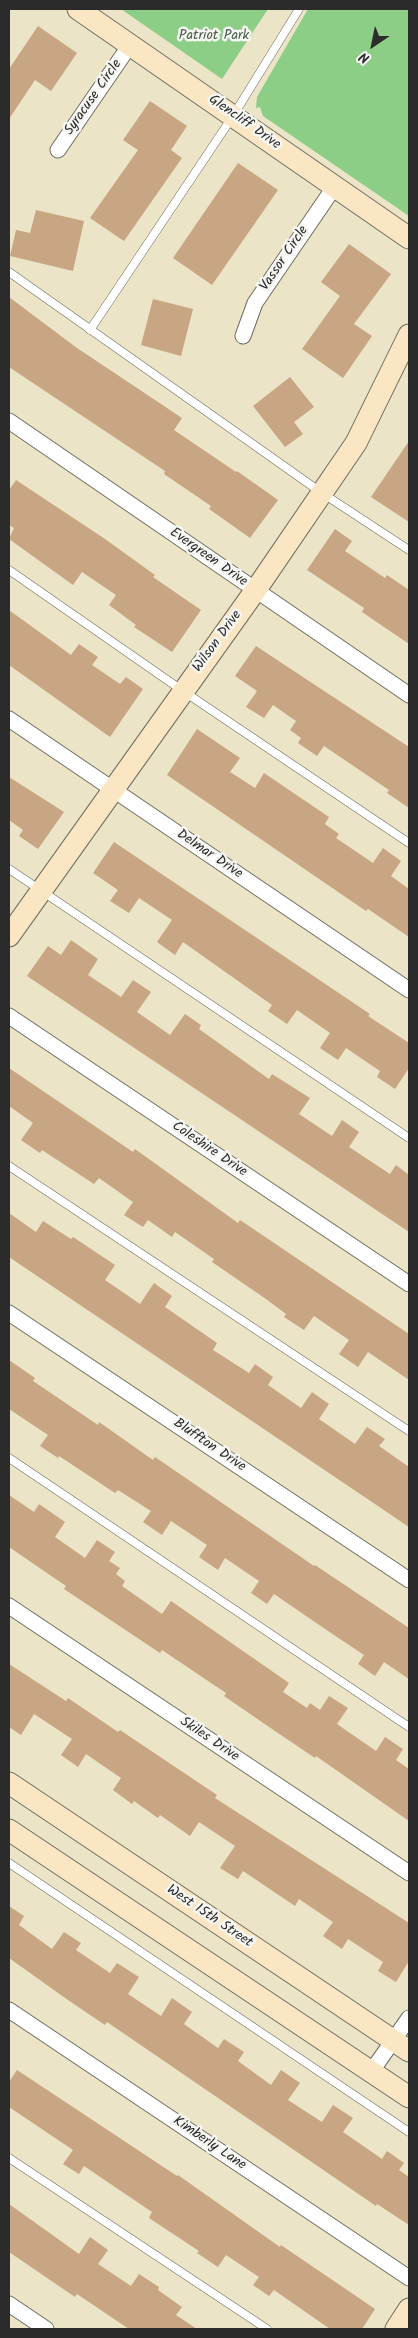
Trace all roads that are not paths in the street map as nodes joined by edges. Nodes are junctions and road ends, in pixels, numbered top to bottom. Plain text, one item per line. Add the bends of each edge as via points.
1 (78, 9) edge
2 (299, 9) edge
3 (130, 45) junction
4 (233, 116) junction
5 (58, 150) dead end
6 (335, 186) junction
7 (409, 238) edge
8 (9, 272) edge
9 (90, 330) junction
10 (243, 336) dead end
11 (409, 336) edge
12 (9, 421) edge
13 (322, 492) junction
14 (409, 550) edge
15 (9, 570) edge
16 (255, 591) junction
17 (183, 691) junction
18 (409, 695) edge
19 (9, 719) edge
20 (112, 789) junction
21 (409, 843) edge
22 (9, 869) edge
23 (40, 891) junction
24 (9, 936) edge
25 (409, 990) edge
26 (9, 1016) edge
27 (409, 1138) edge
28 (9, 1166) edge
29 (409, 1284) edge
30 (9, 1312) edge
31 (409, 1431) edge
32 (9, 1458) edge
33 (409, 1580) edge
34 (9, 1606) edge
35 (409, 1727) edge
36 (9, 1783) edge
37 (9, 1830) edge
38 (9, 1863) edge
39 (409, 1873) edge
40 (9, 2010) edge
41 (409, 2018) edge
42 (401, 2045) edge
43 (371, 2072) junction
44 (409, 2097) edge
45 (409, 2132) edge
46 (9, 2158) edge
47 (409, 2278) edge
48 (9, 2304) edge
49 (409, 2309) edge
50 (46, 2329) edge
51 (267, 2329) edge
52 (396, 2329) edge

1 - 3 street, Glencliff Drive
2 - 4 lane
3 - 4 street, Glencliff Drive
3 - 5 street, Syracuse Circle
4 - 6 street, Glencliff Drive
4 - 9 lane
6 - 7 street, Glencliff Drive
6 - 10 street, Vassor Circle via 255,303
8 - 9 lane
9 - 13 lane
11 - 13 street, Wilson Drive via 363,432
12 - 16 street, Evergreen Drive
13 - 14 lane
13 - 16 street, Wilson Drive
15 - 17 lane
16 - 17 street, Wilson Drive
16 - 18 street, Evergreen Drive
17 - 20 street, Wilson Drive
17 - 21 lane
19 - 20 street, Delmar Drive
20 - 23 street, Wilson Drive
20 - 25 street, Delmar Drive
22 - 23 lane
23 - 24 street, Wilson Drive
23 - 27 lane
26 - 29 street, Coleshire Drive
28 - 31 lane
30 - 33 street, Bluffton Drive
32 - 35 lane
34 - 39 street, Skiles Drive
36 - 42 street, West 15th Street
37 - 43 street
38 - 45 lane
40 - 47 street, Kimberly Lane
41 - 42 street
42 - 43 street
43 - 44 street
46 - 51 lane
48 - 50 street
49 - 52 street

